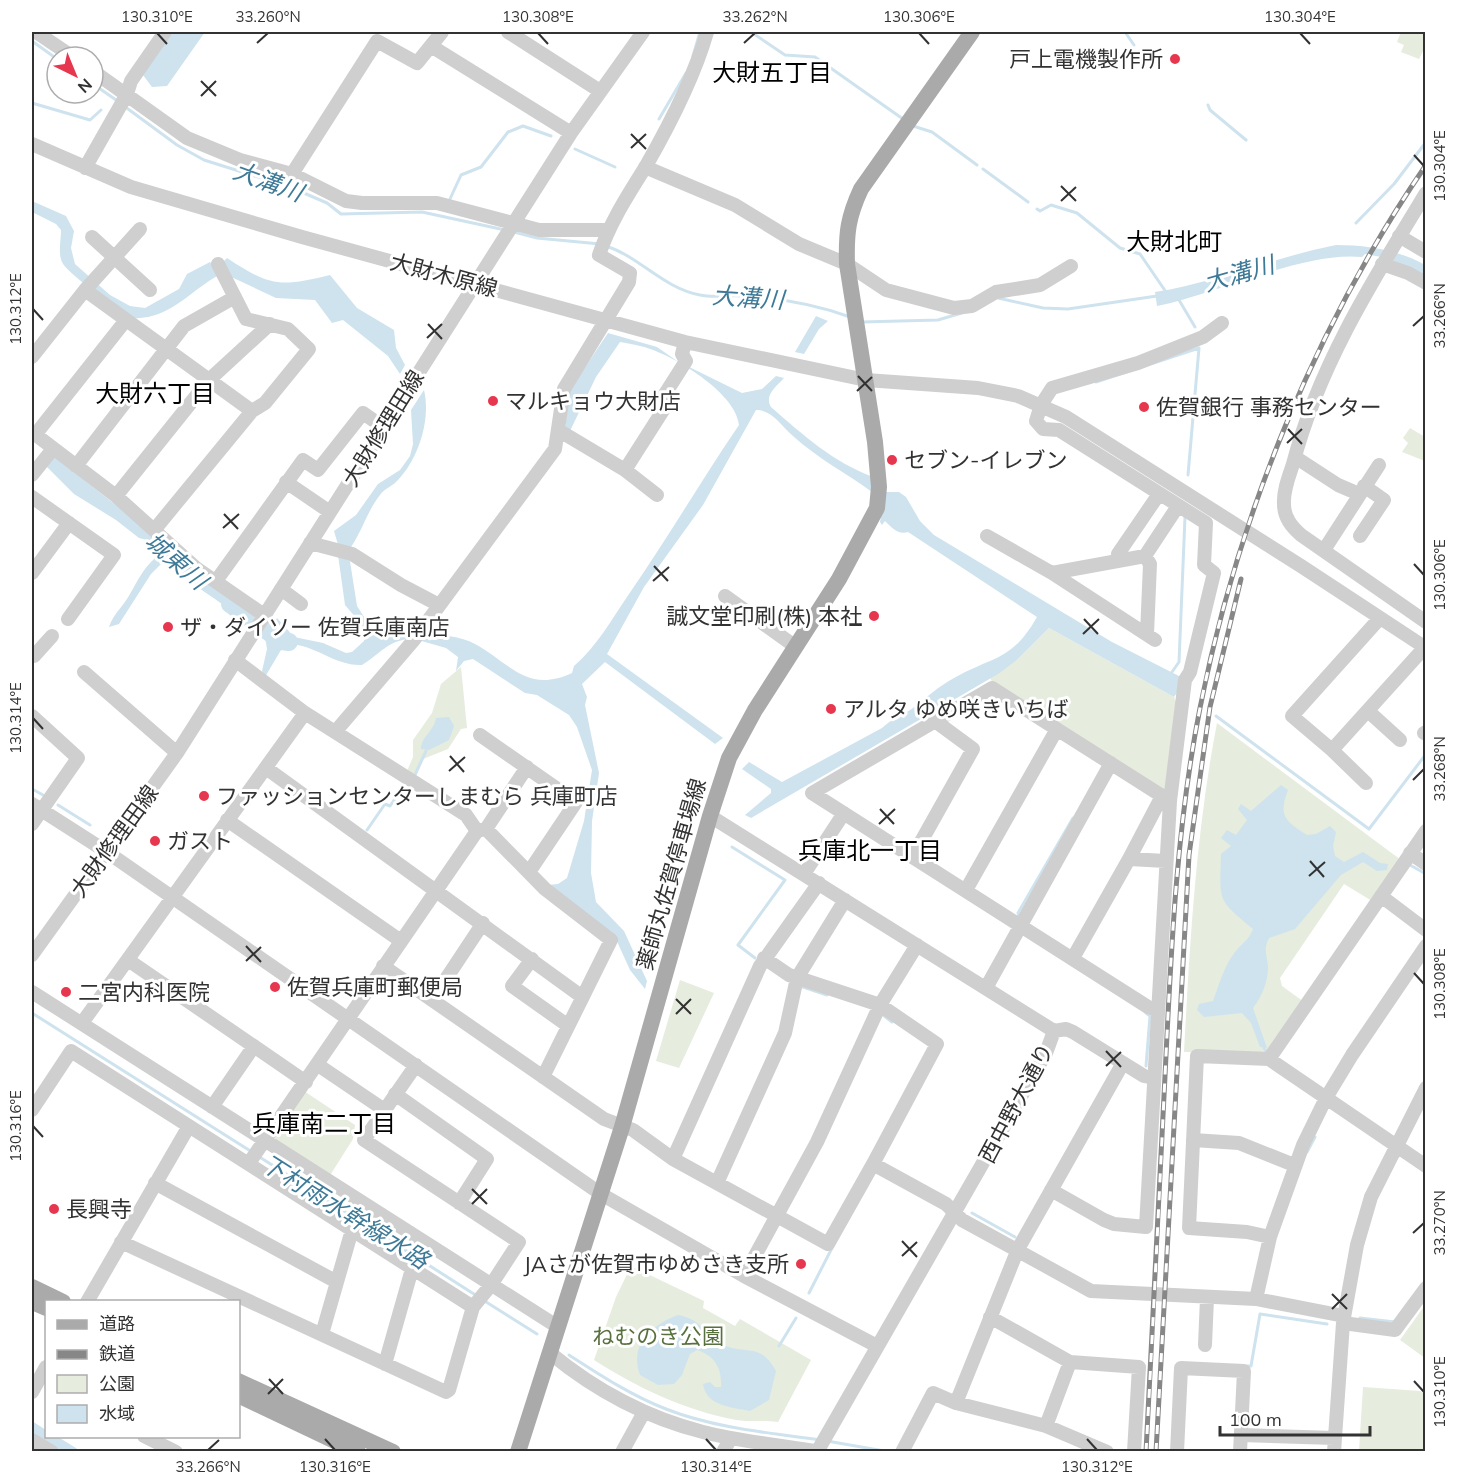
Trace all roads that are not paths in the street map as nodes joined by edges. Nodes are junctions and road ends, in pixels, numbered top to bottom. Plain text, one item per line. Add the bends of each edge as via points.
1 (36, 32) edge
2 (165, 32) edge
3 (442, 32) edge
4 (508, 32) edge
5 (643, 32) edge
6 (707, 32) edge
7 (972, 32) edge
8 (55, 45) edge
9 (431, 46) junction
10 (105, 79) edge
11 (600, 91) junction
12 (127, 94) junction
13 (571, 133) junction
14 (32, 144) edge
15 (645, 167) junction
16 (84, 168) junction
17 (292, 174) junction
18 (1425, 193) edge
19 (513, 223) junction
20 (140, 229) dead end
21 (607, 230) junction
22 (92, 237) dead end
23 (1399, 237) junction
24 (1425, 252) edge
25 (114, 257) junction
26 (218, 264) dead end
27 (847, 264) junction
28 (1382, 264) junction
29 (1071, 266) dead end
30 (474, 283) junction
31 (1425, 283) edge
32 (85, 290) junction
33 (150, 290) dead end
34 (235, 297) junction
35 (608, 319) junction
36 (126, 320) junction
37 (1222, 323) dead end
38 (270, 324) junction
39 (685, 342) junction
40 (167, 350) junction
41 (32, 357) edge
42 (209, 380) junction
43 (866, 380) junction
44 (1041, 405) junction
45 (252, 411) junction
46 (383, 427) junction
47 (558, 430) junction
48 (33, 433) edge
49 (52, 450) junction
50 (1294, 457) junction
51 (1379, 465) dead end
52 (76, 466) junction
53 (36, 470) edge
54 (625, 470) junction
55 (286, 482) junction
56 (1362, 490) junction
57 (1159, 494) junction
58 (657, 495) dead end
59 (116, 496) junction
60 (32, 497) edge
61 (1178, 506) junction
62 (330, 512) junction
63 (69, 523) junction
64 (156, 529) junction
65 (987, 536) dead end
66 (1360, 536) dead end
67 (310, 543) junction
68 (1324, 550) junction
69 (1118, 554) dead end
70 (1145, 556) junction
71 (32, 573) edge
72 (1052, 573) junction
73 (216, 581) junction
74 (281, 589) junction
75 (725, 596) dead end
76 (301, 604) dead end
77 (439, 605) junction
78 (264, 615) junction
79 (1380, 618) junction
80 (68, 619) dead end
81 (1425, 622) edge
82 (52, 636) dead end
83 (796, 647) junction
84 (1425, 647) edge
85 (32, 654) edge
86 (235, 660) junction
87 (84, 672) dead end
88 (1368, 711) junction
89 (305, 712) junction
90 (32, 716) edge
91 (934, 721) junction
92 (1057, 729) junction
93 (335, 732) junction
94 (480, 735) dead end
95 (1400, 740) dead end
96 (1332, 750) junction
97 (177, 753) junction
98 (1111, 763) junction
99 (527, 767) junction
100 (266, 768) junction
101 (1366, 783) dead end
102 (1166, 799) junction
103 (37, 807) edge
104 (844, 813) junction
105 (710, 816) junction
106 (227, 820) junction
107 (32, 824) edge
108 (482, 830) junction
109 (1425, 831) edge
110 (107, 852) junction
111 (1410, 853) junction
112 (913, 856) junction
113 (1129, 859) junction
114 (1166, 861) junction
115 (1425, 864) edge
116 (529, 872) junction
117 (804, 874) junction
118 (819, 883) junction
119 (966, 890) junction
120 (435, 891) junction
121 (1381, 896) junction
122 (172, 897) junction
123 (845, 900) junction
124 (483, 923) junction
125 (1020, 925) junction
126 (1425, 930) edge
127 (401, 941) junction
128 (917, 945) junction
129 (1425, 946) edge
130 (32, 955) edge
131 (764, 958) junction
132 (1073, 958) junction
133 (532, 959) junction
134 (128, 960) junction
135 (383, 966) junction
136 (797, 978) junction
137 (986, 988) junction
138 (32, 992) edge
139 (581, 996) junction
140 (432, 1000) junction
141 (880, 1005) junction
142 (1158, 1010) junction
143 (348, 1018) junction
144 (82, 1023) junction
145 (567, 1025) junction
146 (1054, 1031) junction
147 (254, 1046) junction
148 (1269, 1059) junction
149 (1123, 1064) junction
150 (318, 1065) junction
151 (416, 1065) junction
152 (543, 1077) junction
153 (1154, 1078) junction
154 (306, 1082) junction
155 (1425, 1088) edge
156 (395, 1094) junction
157 (1326, 1098) junction
158 (212, 1107) junction
159 (383, 1109) junction
160 (32, 1110) edge
161 (189, 1126) junction
162 (622, 1126) junction
163 (1192, 1140) junction
164 (262, 1143) junction
165 (1397, 1145) junction
166 (673, 1159) junction
167 (249, 1163) junction
168 (873, 1164) junction
169 (1294, 1166) junction
170 (1425, 1166) edge
171 (717, 1183) junction
172 (155, 1184) junction
173 (1051, 1190) junction
174 (601, 1194) junction
175 (459, 1203) junction
176 (955, 1214) junction
177 (777, 1216) junction
178 (352, 1230) junction
179 (1270, 1237) junction
180 (121, 1242) junction
181 (1018, 1249) junction
182 (412, 1269) junction
183 (744, 1276) junction
184 (337, 1282) junction
185 (32, 1287) edge
186 (489, 1288) junction
187 (1425, 1288) edge
188 (1206, 1298) junction
189 (1256, 1299) junction
190 (59, 1300) edge
191 (88, 1300) edge
192 (473, 1307) junction
193 (990, 1317) junction
194 (1343, 1319) junction
195 (557, 1330) junction
196 (322, 1334) junction
197 (1205, 1345) dead end
198 (877, 1346) junction
199 (550, 1353) junction
200 (1070, 1362) junction
201 (385, 1364) junction
202 (45, 1370) edge
203 (240, 1383) edge
204 (38, 1390) edge
205 (240, 1396) edge
206 (956, 1403) junction
207 (644, 1412) junction
208 (1046, 1426) junction
209 (1241, 1435) junction
210 (146, 1438) edge
211 (731, 1438) junction
212 (32, 1440) edge
213 (1334, 1445) edge
214 (903, 1448) edge
215 (819, 1451) edge
216 (52, 1452) edge
217 (176, 1452) edge
218 (358, 1452) edge
219 (393, 1452) edge
220 (518, 1452) edge
221 (622, 1452) edge
222 (723, 1452) edge
223 (1107, 1452) edge
224 (1134, 1452) edge
225 (1177, 1452) edge
226 (1240, 1452) edge

1 - 8 street
2 - 12 street via 131,81
3 - 9 street
4 - 11 street
5 - 11 street
6 - 15 street via 700,58
7 - 27 main road via 861,189 849,214
9 - 13 street
9 - 17 street via 417,63 377,41
10 - 12 street
11 - 13 street
12 - 16 street
12 - 17 street via 187,138 209,149
13 - 19 street
14 - 16 street, 大財木原線
15 - 21 street
15 - 27 street via 735,205 798,244
16 - 30 street, 大財木原線 via 131,187
17 - 19 street via 346,201 437,203
18 - 23 street
19 - 21 street via 539,230
19 - 30 street, 大財修理田線
20 - 25 street
21 - 35 street via 599,255 630,273
22 - 25 street
23 - 24 street
23 - 28 street
25 - 32 street
25 - 33 street
26 - 34 street
27 - 29 street via 886,290 954,308 972,306 996,292 1040,285
27 - 43 main road, 薬師丸佐賀停車場線
28 - 31 street
28 - 50 street via 1314,401
30 - 35 street, 大財木原線
30 - 46 street, 大財修理田線
32 - 36 street
32 - 41 street
34 - 38 street via 246,319
34 - 40 street via 184,326
35 - 39 street, 大財木原線
35 - 47 street via 564,389
36 - 40 street
36 - 48 street
37 - 44 street via 1203,337 1138,363 1062,383 1052,388
38 - 42 street
38 - 45 street via 288,329 309,349 265,403
39 - 43 street, 大財木原線
39 - 54 street via 682,354 686,361 665,394 669,401
40 - 42 street
40 - 52 street
42 - 45 street
42 - 59 street
43 - 44 street, 大財木原線 via 978,388
43 - 83 main road, 薬師丸佐賀停車場線 via 878,473 877,508
44 - 57 street via 1036,421 1042,429 1059,430
44 - 79 street, 大財木原線 via 1066,417
45 - 64 street
46 - 55 street via 363,413 318,470 303,460
46 - 62 street, 大財修理田線
47 - 54 street
47 - 77 street via 555,449
48 - 49 street
49 - 52 street
49 - 53 street
50 - 56 street via 1338,485
50 - 68 street via 1284,504 1287,517 1292,526
51 - 56 street
52 - 59 street
54 - 58 street
55 - 62 street
55 - 73 street
56 - 66 street via 1384,500
56 - 68 street
57 - 61 street
57 - 69 street
59 - 64 street
60 - 63 street
61 - 70 street
61 - 102 street via 1206,524 1204,565 1214,573 1185,680
62 - 67 street, 大財修理田線
63 - 71 street
63 - 80 street via 114,555
64 - 73 street via 178,553
65 - 72 street
67 - 74 street, 大財修理田線
67 - 77 street via 352,554
68 - 81 street
70 - 72 street
70 - 72 street via 1150,564 1151,637
73 - 78 street
74 - 76 street
74 - 78 street, 大財修理田線
75 - 83 street
77 - 93 street
78 - 86 street, 大財修理田線
79 - 84 street, 大財木原線
79 - 96 street via 1292,716
82 - 85 street
83 - 105 main road, 薬師丸佐賀停車場線 via 736,742
84 - 88 street
86 - 89 street
86 - 97 street, 大財修理田線
87 - 97 street
88 - 95 street
88 - 96 street
89 - 93 street
89 - 100 street
90 - 103 street via 78,758
91 - 92 street via 992,688
91 - 104 street via 812,793
91 - 112 street via 973,749
92 - 98 street
92 - 119 street
93 - 108 street via 466,815
94 - 99 street
96 - 101 street
97 - 110 street, 大財修理田線
98 - 102 street
98 - 125 street
99 - 108 street
99 - 116 street via 576,802
100 - 106 street
100 - 120 street
102 - 113 street
102 - 114 street
103 - 107 street
103 - 110 street
104 - 112 street
104 - 117 street
105 - 117 street, 西中野大通り
105 - 162 main road, 薬師丸佐賀停車場線
106 - 122 street
106 - 127 street
108 - 116 street
108 - 120 street
109 - 111 street
110 - 122 street
110 - 130 street, 大財修理田線
111 - 115 street
111 - 121 street
112 - 119 street
113 - 114 street
113 - 132 street
114 - 142 street
116 - 139 street via 611,940
117 - 118 street, 西中野大通り
118 - 123 street, 西中野大通り
118 - 131 street
119 - 125 street
120 - 124 street
120 - 127 street
121 - 126 street
121 - 148 street
122 - 134 street
122 - 143 street
123 - 128 street, 西中野大通り
123 - 136 street
124 - 133 street
124 - 140 street
125 - 132 street
125 - 137 street
127 - 135 street
128 - 137 street, 西中野大通り
128 - 141 street
129 - 157 street
131 - 136 street
131 - 166 street
132 - 142 street
133 - 139 street
133 - 145 street via 512,986
134 - 144 street
134 - 147 street
135 - 140 street
135 - 143 street
136 - 141 street
136 - 171 street via 785,1033
137 - 146 street, 西中野大通り
138 - 144 street
139 - 145 street
140 - 152 street
141 - 168 street via 937,1044
141 - 177 street via 817,1142
142 - 153 street
143 - 150 street
143 - 151 street
144 - 158 street
145 - 152 street
146 - 149 street via 1073,1032
146 - 176 street, 西中野大通り via 1046,1053
147 - 154 street
147 - 158 street
148 - 157 street
148 - 163 street via 1197,1056
149 - 153 street
149 - 173 street
150 - 154 street
150 - 159 street
151 - 156 street
151 - 174 street
152 - 162 street via 604,1119
153 - 173 street via 1146,1227 1114,1224
154 - 164 street
155 - 165 street
156 - 159 street
156 - 175 street via 487,1158
157 - 165 street
157 - 169 street
158 - 164 street
159 - 175 street via 364,1140
160 - 161 street via 71,1051
161 - 167 street
161 - 172 street
162 - 166 street
162 - 174 main road, 薬師丸佐賀停車場線
163 - 169 street via 1239,1143
163 - 179 street via 1189,1228
164 - 167 street
164 - 186 street
165 - 170 street
165 - 194 street via 1371,1197
166 - 171 street
167 - 178 street
168 - 176 street via 946,1204
168 - 177 street via 828,1244
169 - 179 street
171 - 177 street
172 - 180 street
172 - 184 street
173 - 181 street
174 - 183 street
174 - 195 main road, 薬師丸佐賀停車場線
175 - 186 street via 519,1242
176 - 181 street
176 - 198 street, 西中野大通り
177 - 183 street
178 - 182 street
178 - 184 street
179 - 189 street
180 - 191 street
180 - 196 street
181 - 188 street via 1091,1291
181 - 193 street
182 - 192 street
182 - 201 street
183 - 198 street
184 - 196 street
185 - 190 main road
186 - 192 street
186 - 195 street
187 - 194 street via 1395,1330
188 - 189 street
188 - 197 street
189 - 194 street
192 - 201 street via 446,1392
193 - 200 street
193 - 206 street
194 - 213 street
195 - 199 main road, 薬師丸佐賀停車場線
196 - 201 street
198 - 215 street, 西中野大通り
199 - 207 street
199 - 220 main road, 薬師丸佐賀停車場線
200 - 208 street
200 - 224 street via 1139,1367
202 - 204 street
203 - 219 main road
205 - 218 main road
206 - 208 street
206 - 214 street via 933,1393
207 - 211 street
207 - 221 street
208 - 223 street
209 - 213 street
209 - 225 street via 1244,1371 1181,1368
209 - 226 street
210 - 217 street
211 - 215 street
211 - 222 street
212 - 216 street

